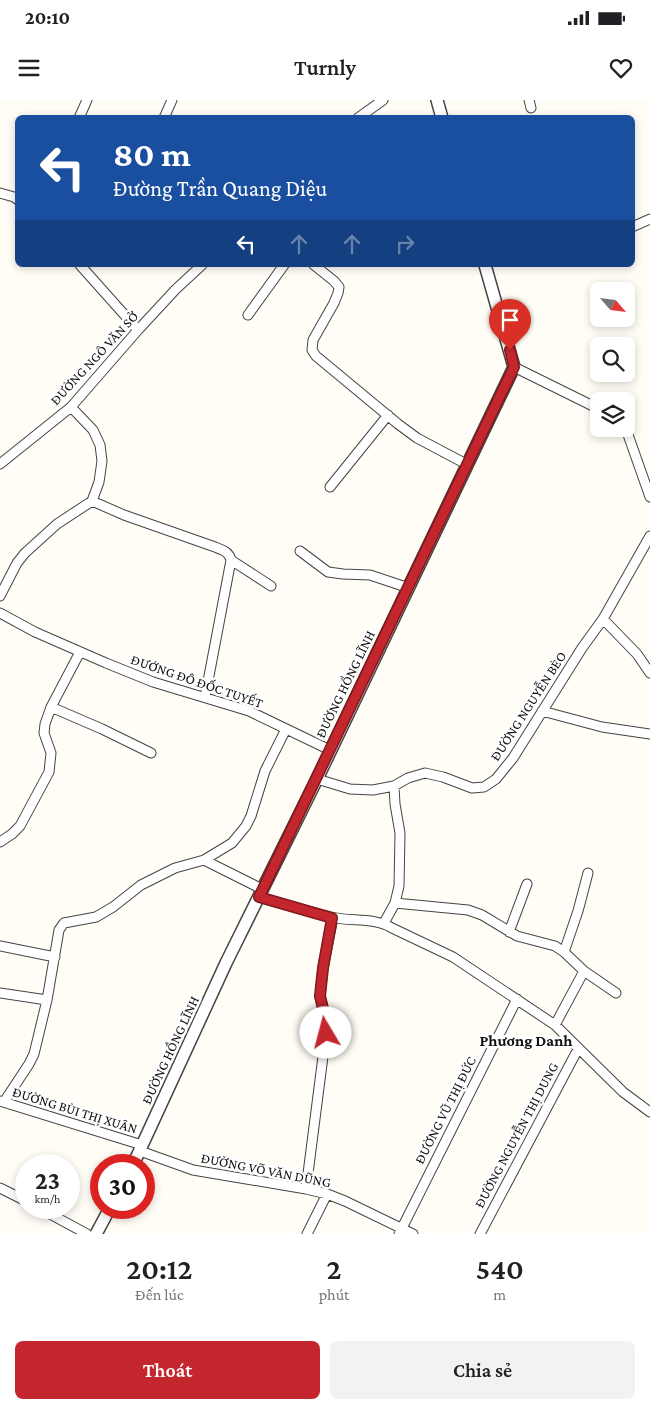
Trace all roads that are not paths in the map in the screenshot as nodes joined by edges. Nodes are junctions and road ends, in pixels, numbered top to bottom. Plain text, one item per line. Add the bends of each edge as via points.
1 (87, 100) edge
2 (172, 100) edge
3 (382, 100) edge
4 (437, 100) edge
5 (80, 115) edge
6 (165, 115) edge
7 (362, 115) edge
8 (441, 115) edge
9 (0, 193) edge
10 (15, 197) edge
11 (650, 218) edge
12 (635, 226) edge
13 (82, 267) edge
14 (200, 267) edge
15 (283, 267) edge
16 (316, 267) edge
17 (486, 267) edge
18 (248, 315) dead end
19 (138, 330) junction
20 (514, 367) junction
21 (590, 405) edge
22 (71, 407) junction
23 (388, 415) junction
24 (629, 437) edge
25 (0, 464) edge
26 (468, 465) junction
27 (330, 487) dead end
28 (650, 497) edge
29 (92, 501) junction
30 (650, 536) edge
31 (300, 551) dead end
32 (232, 560) junction
33 (271, 586) dead end
34 (409, 588) junction
35 (0, 596) edge
36 (0, 613) edge
37 (602, 619) junction
38 (80, 652) junction
39 (650, 673) edge
40 (205, 697) junction
41 (51, 708) junction
42 (542, 711) junction
43 (286, 729) junction
44 (650, 734) edge
45 (330, 750) junction
46 (151, 753) dead end
47 (317, 779) junction
48 (394, 786) junction
49 (0, 842) edge
50 (204, 860) junction
51 (588, 873) dead end
52 (527, 884) dead end
53 (260, 893) junction
54 (395, 903) junction
55 (332, 918) junction
56 (384, 924) junction
57 (509, 932) junction
58 (0, 946) edge
59 (564, 952) junction
60 (55, 957) junction
61 (584, 971) junction
62 (0, 993) edge
63 (616, 993) dead end
64 (517, 999) junction
65 (47, 1000) junction
66 (555, 1025) junction
67 (578, 1049) junction
68 (2, 1102) edge
69 (650, 1112) edge
70 (141, 1148) junction
71 (138, 1154) edge
72 (0, 1188) edge
73 (306, 1189) junction
74 (326, 1194) junction
75 (15, 1196) edge
76 (59, 1219) edge
77 (104, 1219) edge
78 (400, 1231) edge
79 (87, 1234) edge
80 (96, 1234) edge
81 (307, 1234) edge
82 (413, 1234) edge
83 (480, 1234) edge

1 - 5 street
2 - 6 street
3 - 7 street
4 - 8 street
9 - 10 street
11 - 12 street
13 - 19 street
14 - 19 street, ĐƯỜNG NGÔ VĂN SỞ
15 - 18 street
16 - 23 street via 339,286 334,303 313,340 312,350
17 - 20 street
19 - 22 street, ĐƯỜNG NGÔ VĂN SỞ
20 - 21 street
20 - 26 street, ĐƯỜNG HỒNG LĨNH
22 - 25 street, ĐƯỜNG NGÔ VĂN SỞ
22 - 29 street via 93,430 100,445 102,461
23 - 26 street via 417,438
23 - 27 street
24 - 28 street
26 - 34 street, ĐƯỜNG HỒNG LĨNH
29 - 32 street via 225,551
29 - 35 street via 57,524 26,553 17,563
30 - 37 street, ĐƯỜNG NGUYỄN BÈO
31 - 34 street via 328,572 370,575
32 - 33 street
32 - 40 street
34 - 45 street, ĐƯỜNG HỒNG LĨNH
36 - 38 street, ĐƯỚNG ĐÔ ĐỐC TUYẾT
37 - 39 street via 637,654
37 - 42 street, ĐƯỜNG NGUYỄN BÈO
38 - 40 street, ĐƯỚNG ĐÔ ĐỐC TUYẾT via 153,682
38 - 41 street
40 - 43 street, ĐƯỚNG ĐÔ ĐỐC TUYẾT via 249,711
41 - 46 street
41 - 49 street via 44,724 52,760 49,772 20,826
42 - 44 street via 602,727
42 - 48 street, ĐƯỜNG NGUYỄN BÈO via 513,758 496,779 484,787 472,788 424,773
43 - 45 street, ĐƯỚNG ĐÔ ĐỐC TUYẾT
43 - 50 street via 246,826 232,843
45 - 47 street, ĐƯỜNG HỒNG LĨNH
47 - 48 street, ĐƯỜNG NGUYỄN BÈO via 350,789
47 - 53 street, ĐƯỜNG HỒNG LĨNH
48 - 54 street via 400,833 399,886
50 - 53 street
50 - 60 street via 165,872 96,917 64,923 58,930
51 - 59 street
52 - 57 street
53 - 55 street
53 - 70 street, ĐƯỜNG HỒNG LĨNH
54 - 56 street
54 - 57 street via 468,910
55 - 56 street
55 - 73 street via 320,996 326,1033
56 - 64 street via 453,956
57 - 59 street via 550,944
58 - 60 street
59 - 61 street
60 - 65 street
61 - 63 street
61 - 66 street
62 - 65 street
64 - 66 street
64 - 78 street, ĐƯỜNG VŨ THỊ ĐỨC
65 - 68 street via 34,1054
66 - 67 street
67 - 69 street via 623,1092
67 - 83 street, ĐƯỜNG NGUYỄN THỊ DUNG
68 - 70 street, ĐƯỜNG BÙI THỊ XUÂN
70 - 71 street, ĐƯỜNG HỒNG LĨNH
70 - 73 street, ĐƯỜNG VÕ VĂN DŨNG via 193,1170
72 - 75 street
73 - 74 street, ĐƯỜNG VÕ VĂN DŨNG
74 - 78 street, ĐƯỜNG VÕ VĂN DŨNG
74 - 81 street
76 - 79 street
77 - 80 street
78 - 82 street, ĐƯỜNG VÕ VĂN DŨNG

